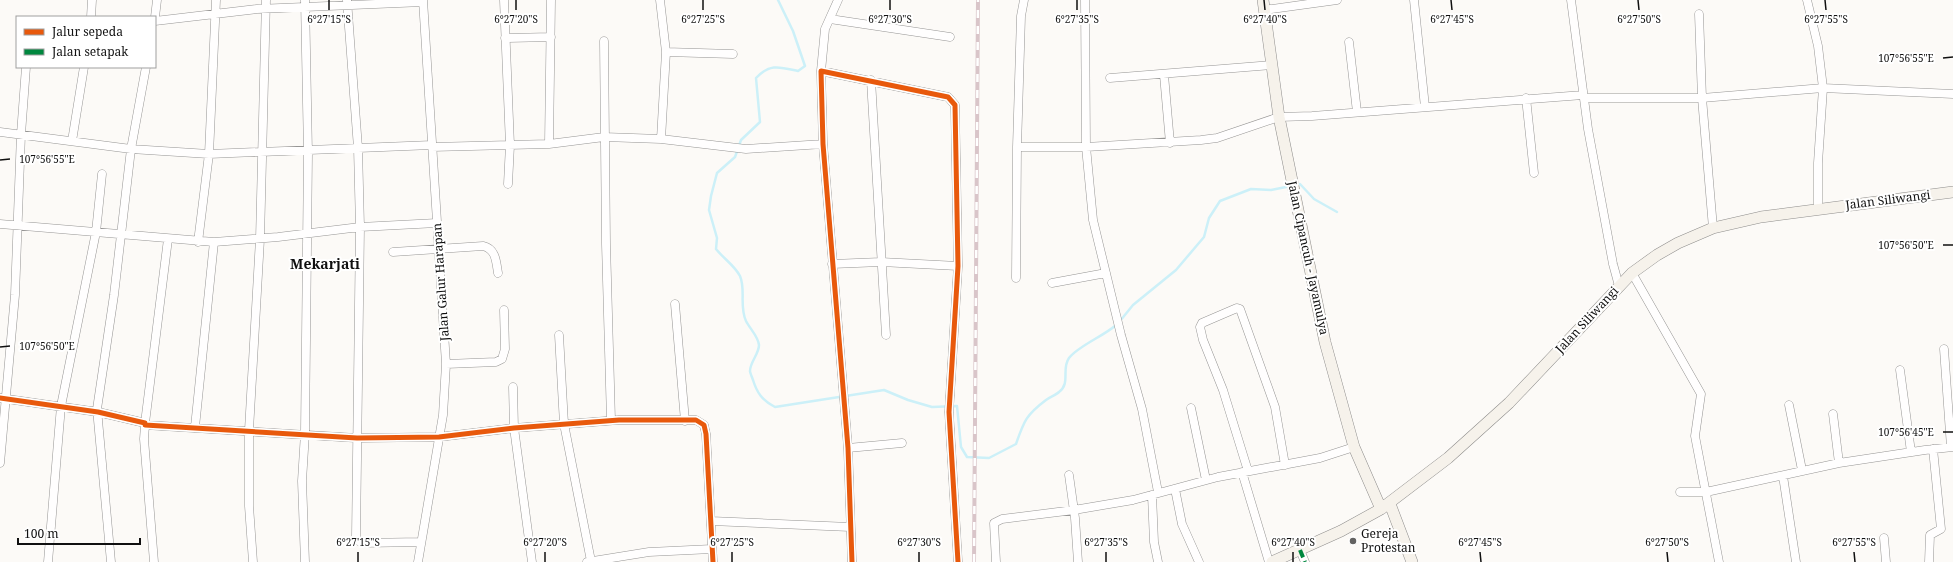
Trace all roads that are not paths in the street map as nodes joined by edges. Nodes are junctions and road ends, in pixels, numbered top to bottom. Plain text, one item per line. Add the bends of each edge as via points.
1 (92, 0) edge
2 (157, 0) edge
3 (216, 0) edge
4 (266, 0) edge
5 (504, 0) edge
6 (551, 0) edge
7 (660, 0) edge
8 (838, 0) edge
9 (1024, 0) edge
10 (1085, 0) edge
11 (1337, 0) edge
12 (1414, 0) edge
13 (1571, 0) edge
14 (1807, 0) edge
15 (423, 1) edge
16 (347, 2) edge
17 (305, 4) edge
18 (1263, 5) edge
19 (266, 9) junction
20 (216, 14) junction
21 (1699, 14) dead end
22 (92, 16) edge
23 (155, 16) edge
24 (830, 19) junction
25 (156, 21) edge
26 (551, 37) junction
27 (950, 37) dead end
28 (505, 38) junction
29 (604, 42) dead end
30 (1349, 42) dead end
31 (666, 52) junction
32 (733, 54) dead end
33 (1272, 65) junction
34 (26, 68) edge
35 (84, 68) edge
36 (146, 68) edge
37 (821, 70) junction
38 (1164, 75) junction
39 (1110, 78) dead end
40 (871, 80) junction
41 (1823, 88) junction
42 (1953, 94) edge
43 (1583, 96) junction
44 (1526, 98) junction
45 (1702, 98) junction
46 (1425, 107) junction
47 (1357, 112) junction
48 (1279, 117) junction
49 (0, 132) edge
50 (21, 134) junction
51 (604, 137) junction
52 (661, 139) junction
53 (72, 141) junction
54 (1170, 143) junction
55 (549, 144) junction
56 (824, 144) junction
57 (510, 145) junction
58 (432, 146) junction
59 (1017, 147) junction
60 (1086, 147) junction
61 (358, 148) junction
62 (131, 149) junction
63 (308, 150) junction
64 (261, 152) junction
65 (209, 154) junction
66 (1534, 173) dead end
67 (102, 174) dead end
68 (508, 184) dead end
69 (1953, 192) edge
70 (1818, 208) junction
71 (437, 223) junction
72 (0, 224) edge
73 (17, 226) junction
74 (360, 227) junction
75 (1713, 228) junction
76 (96, 232) junction
77 (120, 234) junction
78 (307, 234) junction
79 (168, 239) junction
80 (260, 239) junction
81 (198, 242) junction
82 (214, 242) junction
83 (439, 248) junction
84 (393, 252) dead end
85 (881, 262) junction
86 (832, 264) junction
87 (958, 266) junction
88 (498, 273) dead end
89 (1106, 273) junction
90 (1632, 273) junction
91 (1016, 278) dead end
92 (1052, 283) dead end
93 (1619, 286) junction
94 (675, 304) dead end
95 (504, 310) dead end
96 (886, 335) dead end
97 (559, 336) dead end
98 (1944, 349) dead end
99 (446, 364) junction
100 (1900, 370) dead end
101 (513, 387) dead end
102 (3, 398) edge
103 (1789, 405) dead end
104 (60, 406) junction
105 (1191, 408) dead end
106 (98, 412) junction
107 (1833, 414) dead end
108 (611, 420) junction
109 (685, 421) junction
110 (145, 424) junction
111 (564, 424) junction
112 (195, 427) junction
113 (514, 428) junction
114 (249, 430) junction
115 (305, 433) junction
116 (439, 437) junction
117 (357, 438) junction
118 (902, 444) dead end
119 (1354, 447) junction
120 (1952, 447) edge
121 (848, 448) junction
122 (1934, 449) junction
123 (1911, 452) junction
124 (0, 463) edge
125 (1839, 463) junction
126 (1285, 465) junction
127 (1802, 470) junction
128 (1245, 472) junction
129 (1069, 475) dead end
130 (1783, 476) junction
131 (1206, 480) junction
132 (1175, 489) junction
133 (1680, 492) dead end
134 (1706, 492) junction
135 (1155, 494) junction
136 (1386, 506) junction
137 (1074, 510) junction
138 (711, 521) junction
139 (850, 527) junction
140 (1884, 538) dead end
141 (421, 542) junction
142 (712, 549) junction
143 (1300, 550) junction
144 (589, 561) edge
145 (48, 562) edge
146 (111, 562) edge
147 (154, 562) edge
148 (253, 562) edge
149 (305, 562) edge
150 (418, 562) edge
151 (532, 562) edge
152 (713, 562) edge
153 (852, 562) edge
154 (958, 562) edge
155 (996, 562) edge
156 (1078, 562) edge
157 (1158, 562) edge
158 (1198, 562) edge
159 (1269, 562) edge
160 (1272, 562) edge
161 (1306, 562) edge
162 (1412, 562) edge
163 (1719, 562) edge
164 (1796, 562) edge
165 (1886, 562) edge
166 (1929, 562) edge

1 - 22 street
2 - 23 street
3 - 20 street
4 - 19 street
5 - 28 street
6 - 26 street
7 - 31 street
8 - 24 street
9 - 59 street via 1021,16
10 - 60 street
11 - 18 street
12 - 46 street
13 - 43 street
14 - 41 street via 1818,46
15 - 16 street
15 - 58 street, Jalan Galur Harapan
16 - 17 street
16 - 61 street
17 - 19 street
17 - 63 street
18 - 33 street, Jalan Cipancuh - Jayamulya
19 - 20 street
19 - 64 street
20 - 25 street
20 - 65 street
21 - 45 street
24 - 27 street
24 - 37 street via 822,42
26 - 28 street
26 - 55 street
28 - 57 street
29 - 51 street
30 - 47 street
31 - 32 street
31 - 52 street
33 - 38 street
33 - 48 street, Jalan Cipancuh - Jayamulya
34 - 50 street
35 - 53 street
36 - 62 street
37 - 40 street
37 - 56 street
38 - 39 street
38 - 54 street
40 - 85 street
40 - 87 street via 948,97 955,105
41 - 42 street
41 - 45 street
41 - 70 street
43 - 44 street
43 - 45 street
43 - 93 street
44 - 46 street
44 - 66 street
45 - 75 street
46 - 47 street
47 - 48 street
48 - 54 street via 1217,138
48 - 119 street, Jalan Cipancuh - Jayamulya via 1326,342
49 - 50 street
50 - 53 street
50 - 73 street
51 - 52 street
51 - 55 street
51 - 108 street
52 - 56 street via 746,150
53 - 62 street
54 - 60 street
55 - 57 street
56 - 86 street
57 - 58 street
57 - 68 street
58 - 61 street
58 - 71 street, Jalan Galur Harapan
59 - 60 street
59 - 91 street
60 - 89 street via 1093,220
61 - 63 street
61 - 74 street
62 - 65 street
62 - 77 street
63 - 64 street
63 - 78 street
64 - 65 street
64 - 80 street
65 - 81 street
67 - 76 street
69 - 70 street, Jalan Siliwangi
70 - 75 street, Jalan Siliwangi
71 - 74 street
71 - 83 street, Jalan Galur Harapan
72 - 73 street
73 - 76 street
73 - 102 street via 15,295
74 - 78 street
74 - 117 street
75 - 90 street, Jalan Siliwangi via 1657,254
76 - 77 street
76 - 104 street
77 - 79 street
77 - 106 street
78 - 80 street
78 - 115 street
79 - 81 street
79 - 110 street
80 - 82 street
80 - 114 street
81 - 82 street
82 - 112 street
83 - 84 street
83 - 88 street via 488,247 494,254
83 - 99 street, Jalan Galur Harapan
85 - 86 street
85 - 87 street
85 - 96 street
86 - 121 street
87 - 154 street via 949,402
89 - 92 street
89 - 135 street via 1142,409
90 - 93 street, Jalan Siliwangi
90 - 134 street via 1701,394 1695,436
93 - 136 street, Jalan Siliwangi via 1479,431
94 - 109 street
95 - 99 street via 505,350 502,360
97 - 111 street
98 - 120 street
99 - 116 street, Jalan Galur Harapan via 445,399
100 - 123 street
101 - 113 street
102 - 104 street
102 - 124 street
103 - 127 street
104 - 106 street
104 - 145 street
105 - 131 street
106 - 110 street
106 - 146 street
107 - 125 street
108 - 109 street
108 - 111 street
109 - 138 street via 700,421 704,425
110 - 112 street
110 - 147 street
111 - 113 street
111 - 144 street
112 - 114 street
113 - 116 street
113 - 151 street
114 - 115 street
114 - 148 street via 249,506
115 - 117 street
115 - 149 street via 302,481
116 - 117 street
116 - 141 street, Jalan Galur Harapan
117 - 141 street via 356,540 362,543
118 - 121 street
119 - 126 street via 1320,458
119 - 136 street, Jalan Cipancuh - Jayamulya
120 - 122 street
121 - 139 street
122 - 123 street
122 - 166 street via 1942,530 1930,535
123 - 125 street
125 - 127 street
126 - 128 street
126 - 128 street via 1275,407 1240,309 1237,308 1200,327 1223,390
127 - 130 street
128 - 131 street
128 - 159 street
129 - 137 street
130 - 134 street
130 - 164 street
131 - 132 street
132 - 135 street
132 - 158 street via 1182,524
133 - 134 street
134 - 163 street
135 - 137 street
135 - 157 street via 1154,542
136 - 143 street, Jalan Siliwangi
136 - 162 street, Jalan Cipancuh - Jayamulya
137 - 155 street via 1002,519 994,523
137 - 156 street
138 - 139 street
138 - 142 street
139 - 153 street
140 - 165 street
141 - 150 street, Jalan Galur Harapan
142 - 144 street via 649,552
142 - 152 street
143 - 160 street, Jalan Siliwangi
143 - 161 street

